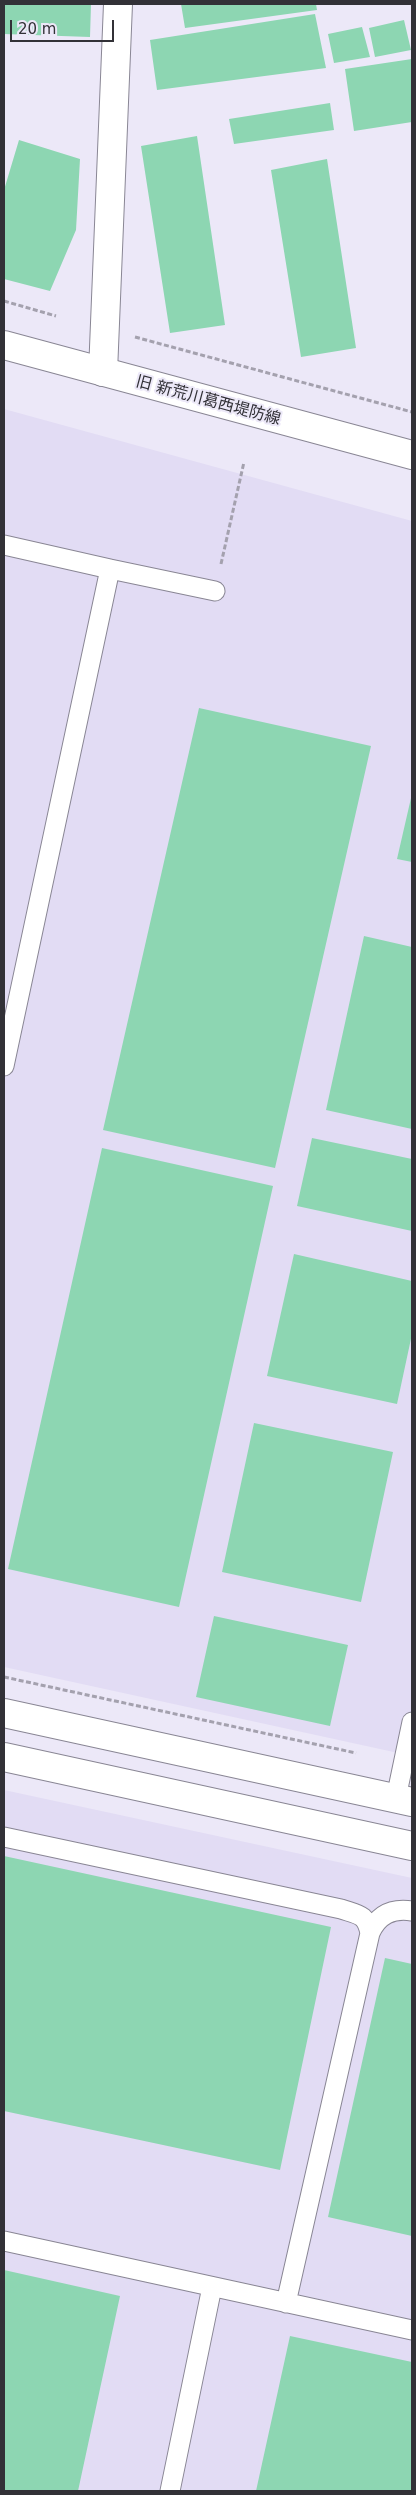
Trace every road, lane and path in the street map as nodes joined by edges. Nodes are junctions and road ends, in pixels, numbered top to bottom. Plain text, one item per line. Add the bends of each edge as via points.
1 (118, 4) edge
2 (4, 301) edge
3 (56, 316) dead end
4 (132, 336) dead end
5 (4, 345) edge
6 (103, 372) junction
7 (412, 412) edge
8 (412, 456) edge
9 (244, 462) dead end
10 (4, 545) edge
11 (110, 569) junction
12 (215, 591) joint
13 (4, 1066) edge
14 (4, 1677) edge
15 (4, 1713) edge
16 (412, 1722) edge
17 (356, 1753) dead end
18 (4, 1757) edge
19 (404, 1800) edge
20 (4, 1837) edge
21 (412, 1846) edge
22 (412, 1911) edge
23 (370, 1933) junction
24 (4, 2241) edge
25 (212, 2287) junction
26 (286, 2303) junction
27 (412, 2330) edge
28 (170, 2491) edge

1 - 6 street
2 - 3 path
4 - 7 path
5 - 6 street, 旧 新荒川葛西堤防線
6 - 8 street, 旧 新荒川葛西堤防線
9 - 12 path
10 - 11 lane
11 - 12 lane
11 - 13 lane
14 - 17 path
15 - 19 street
16 - 19 lane
18 - 21 street
20 - 23 lane via 341,1909 362,1916 368,1922
22 - 23 lane via 390,1912 376,1920
23 - 26 lane
24 - 25 lane
25 - 26 lane
25 - 28 lane
26 - 27 lane

